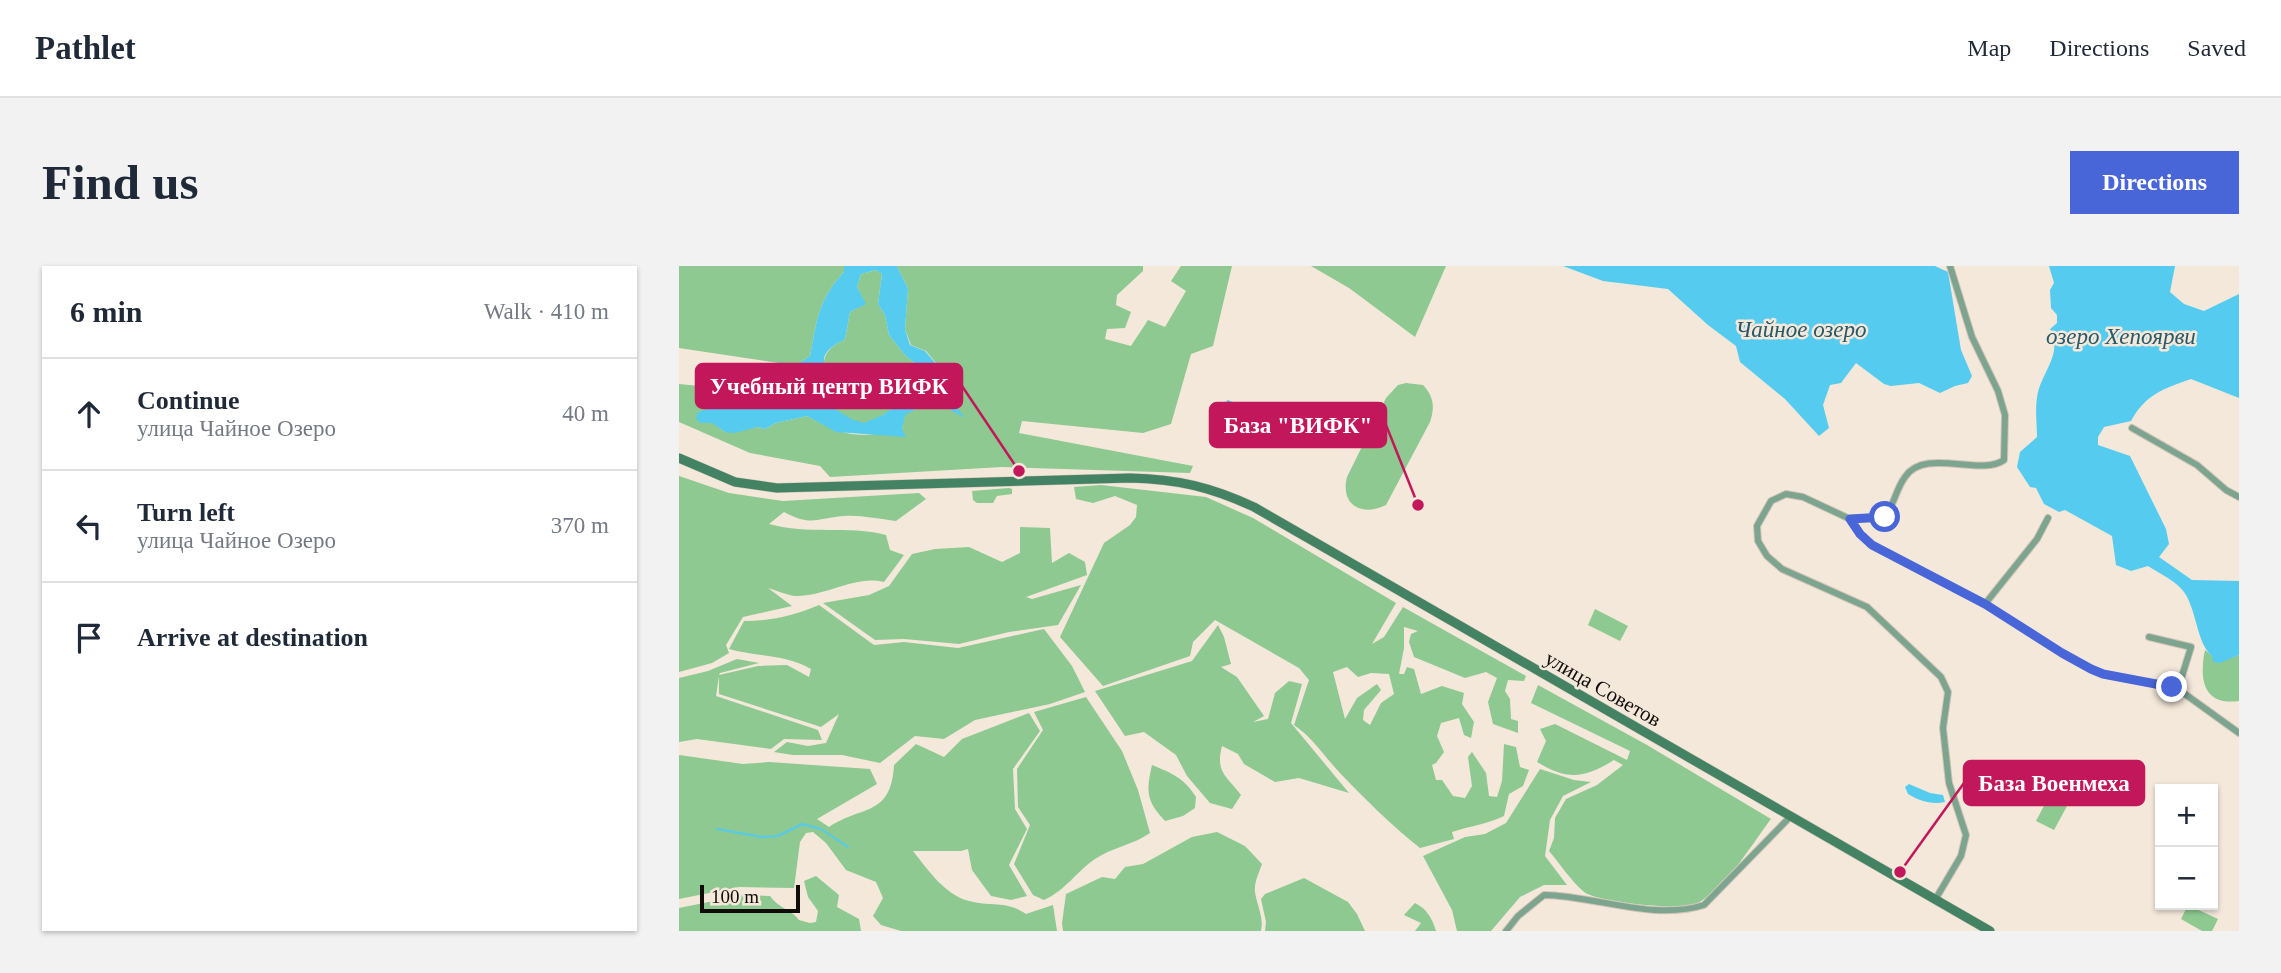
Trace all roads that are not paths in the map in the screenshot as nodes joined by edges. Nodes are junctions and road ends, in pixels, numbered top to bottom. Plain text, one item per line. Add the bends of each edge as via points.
1 (1950, 266) edge
2 (2132, 428) dead end
3 (679, 458) edge
4 (2239, 497) edge
5 (2048, 518) dead end
6 (1850, 519) junction
7 (1985, 604) junction
8 (2149, 637) dead end
9 (2178, 689) junction
10 (2239, 733) edge
11 (1790, 817) junction
12 (1935, 900) junction
13 (1506, 931) edge
14 (1990, 931) edge

1 - 6 street via 1972,337 2005,415 2004,460 1926,464 1905,476 1885,517
2 - 4 street
3 - 11 main road, улица Советов via 735,482 777,488 1153,478 1222,492
5 - 7 street via 2037,539
6 - 7 street via 1872,545
6 - 12 street via 1786,494 1772,501 1762,515 1758,541 1782,569 1867,607 1941,677 1948,692 1943,728 1949,783 1966,835 1961,856
7 - 9 street via 2091,669
8 - 9 street via 2191,647
9 - 10 street
11 - 12 main road, улица Советов
11 - 13 street via 1704,905 1665,910 1544,895
12 - 14 main road, улица Советов

